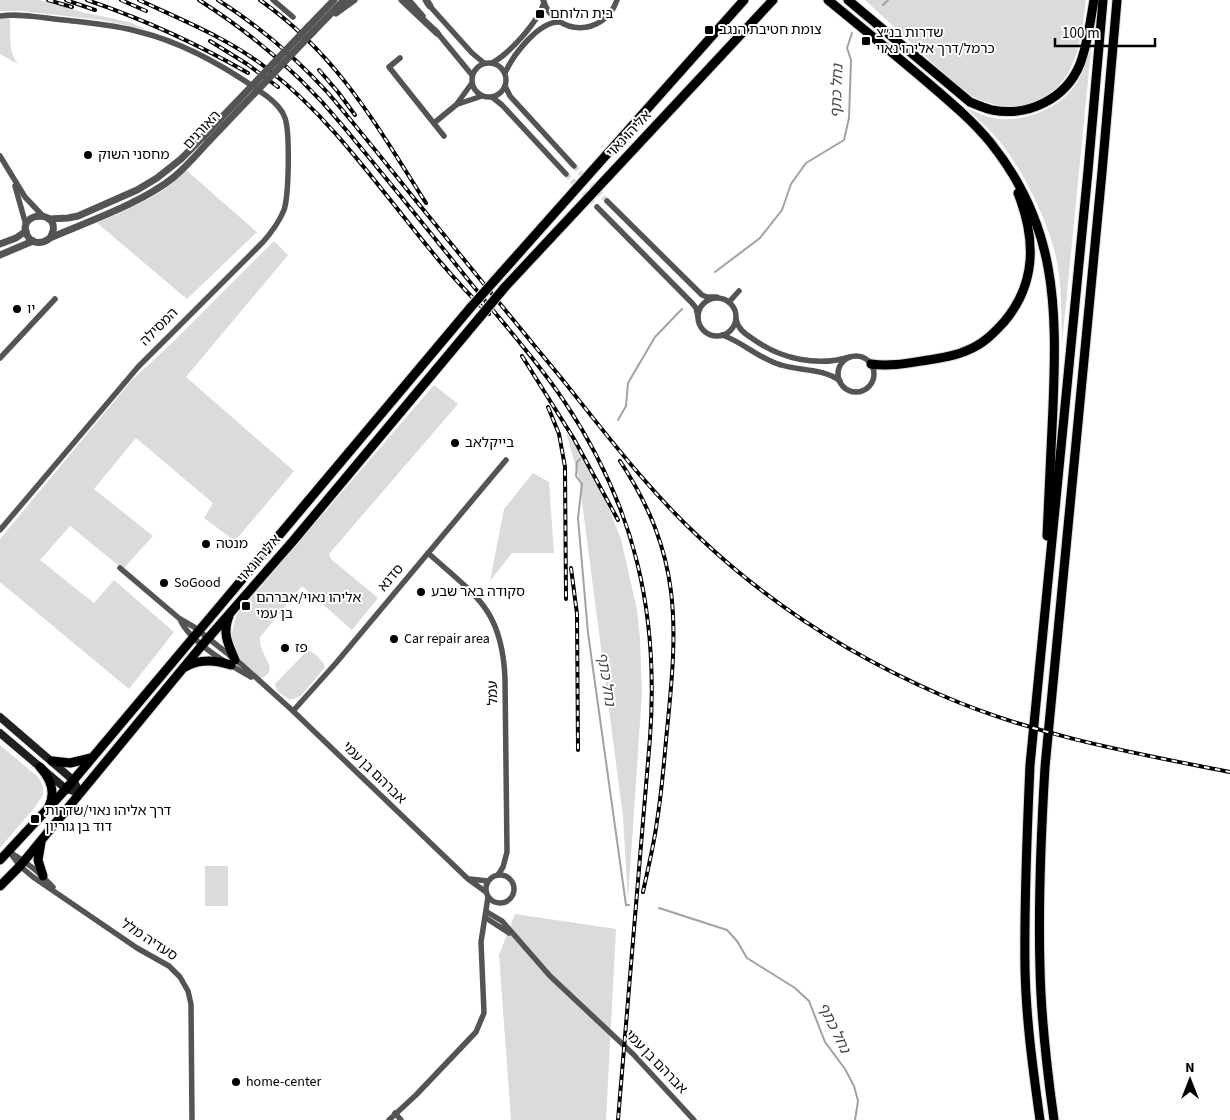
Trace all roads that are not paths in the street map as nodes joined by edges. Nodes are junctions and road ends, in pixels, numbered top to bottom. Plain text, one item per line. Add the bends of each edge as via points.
1 (273, 0) edge
2 (327, 0) edge
3 (334, 0) edge
4 (344, 0) edge
5 (354, 0) edge
6 (402, 0) edge
7 (409, 0) edge
8 (617, 0) edge
9 (773, 0) edge
10 (781, 0) edge
11 (848, 0) edge
12 (1094, 0) edge
13 (1103, 0) edge
14 (1117, 0) edge
15 (544, 1) edge
16 (743, 1) edge
17 (828, 1) edge
18 (427, 2) edge
19 (766, 8) junction
20 (0, 16) edge
21 (293, 17) dead end
22 (559, 22) junction
23 (322, 23) junction
24 (311, 28) junction
25 (438, 33) junction
26 (400, 58) dead end
27 (492, 63) junction
28 (484, 64) junction
29 (505, 73) junction
30 (472, 75) junction
31 (472, 83) junction
32 (505, 86) junction
33 (483, 96) junction
34 (492, 97) junction
35 (456, 105) junction
36 (434, 123) junction
37 (444, 136) dead end
38 (206, 139) junction
39 (995, 148) junction
40 (0, 156) edge
41 (574, 166) tunnel mouth
42 (566, 174) tunnel mouth
43 (12, 177) junction
44 (607, 201) tunnel mouth
45 (597, 207) tunnel mouth
46 (42, 215) junction
47 (49, 219) junction
48 (26, 229) junction
49 (50, 238) junction
50 (33, 242) junction
51 (0, 244) edge
52 (0, 255) edge
53 (739, 291) dead end
54 (717, 297) junction
55 (54, 299) dead end
56 (729, 302) junction
57 (698, 317) junction
58 (736, 319) junction
59 (722, 335) junction
60 (850, 357) junction
61 (0, 358) edge
62 (871, 364) junction
63 (840, 381) junction
64 (506, 460) dead end
65 (0, 530) edge
66 (428, 553) junction
67 (120, 568) dead end
68 (230, 613) junction
69 (196, 633) junction
70 (205, 641) junction
71 (1042, 644) junction
72 (233, 662) junction
73 (183, 668) junction
74 (293, 711) junction
75 (0, 717) edge
76 (0, 733) edge
77 (91, 758) junction
78 (52, 761) junction
79 (40, 767) junction
80 (73, 780) junction
81 (66, 789) junction
82 (80, 793) junction
83 (48, 807) junction
84 (42, 838) junction
85 (9, 851) junction
86 (0, 860) edge
87 (506, 860) junction
88 (22, 863) junction
89 (498, 875) junction
90 (43, 876) junction
91 (468, 879) junction
92 (509, 879) junction
93 (488, 881) junction
94 (0, 886) edge
95 (60, 894) junction
96 (487, 895) junction
97 (501, 903) junction
98 (488, 914) junction
99 (396, 1113) junction
100 (192, 1120) edge
101 (388, 1120) edge
102 (401, 1120) edge
103 (694, 1120) edge
104 (1040, 1120) edge
105 (1054, 1120) edge

1 - 21 street
2 - 24 street
3 - 24 street, האורגים
4 - 23 street, האורגים
5 - 23 street
6 - 25 street
7 - 25 street
8 - 22 street via 608,17 592,26 574,27
9 - 19 highway, אליהו נאוי
10 - 19 highway
11 - 12 highway via 970,102 1008,111 1029,109 1050,100 1067,86 1087,43
13 - 71 highway
14 - 105 highway via 1045,767 1040,858 1040,969 1045,1052
15 - 22 street
15 - 27 street via 530,28
16 - 69 highway, אליהו נאוי, bridge via 471,306
17 - 39 highway via 952,104
18 - 28 street
19 - 68 highway, אליהו נאוי, bridge via 505,287
20 - 65 street, המסילה via 17,15 110,26 173,42 203,56 264,94 281,110 287,126 286,198 276,226 138,367
22 - 29 street via 540,29 514,56
23 - 24 street, האורגים
24 - 38 street, האורגים, bridge
25 - 30 street
26 - 36 street via 389,67
27 - 28 street
27 - 29 street
28 - 30 street
29 - 32 street
30 - 31 street
31 - 33 street
31 - 35 street
32 - 34 street
32 - 41 street via 510,96
33 - 34 street
33 - 35 street
34 - 42 street
35 - 36 street
36 - 37 street
38 - 47 street, האורגים via 137,190 78,216
38 - 49 street, האורגים via 186,166 159,188
39 - 62 highway via 1015,187 1028,229 1030,263 1022,296 1014,310 988,338 967,351 889,366
39 - 71 highway via 1032,209 1050,272 1054,307 1055,365
40 - 43 street
43 - 46 street
43 - 48 street
44 - 54 street via 702,295
45 - 57 street via 692,303
46 - 47 street
46 - 48 street via 30,219
47 - 49 street via 53,226
48 - 50 street
48 - 51 street via 16,238
49 - 50 street via 42,243
50 - 52 street
53 - 56 street
54 - 56 street
54 - 57 street via 705,301
55 - 61 street
56 - 58 street via 736,312
57 - 59 street via 706,332
58 - 59 street via 732,329
58 - 60 street via 743,332 782,355 828,362
59 - 63 street via 779,365 824,373
60 - 62 street via 862,357
60 - 63 street via 840,367
62 - 63 street via 874,374 867,388 852,391
64 - 66 street, סדנא
66 - 74 street, סדנא
66 - 87 street, עמל via 480,600 499,634 505,678
67 - 69 street, אברהם בן עמי
68 - 70 highway, אליהו נאוי
68 - 72 highway via 226,636
69 - 70 street, אברהם בן עמי
69 - 77 highway, אליהו נאוי
70 - 72 street, אברהם בן עמי
70 - 73 highway, אליהו נאוי
71 - 104 highway via 1030,766 1025,969
72 - 73 highway via 206,660
72 - 74 street, אברהם בן עמי
73 - 82 highway, אליהו נאוי
74 - 91 street, אברהם בן עמי
75 - 78 main road
76 - 79 main road
77 - 78 highway via 70,763
77 - 80 highway, אליהו נאוי
78 - 80 main road
79 - 81 main road
79 - 83 highway via 51,786 52,797
80 - 81 highway, אליהו נאוי
80 - 82 main road
81 - 82 main road
81 - 83 highway, אליהו נאוי
82 - 84 highway, אליהו נאוי
83 - 85 highway, אליהו נאוי
84 - 88 highway, אליהו נאוי
84 - 90 highway via 38,860
85 - 86 highway, אליהו נאוי
85 - 88 street, סעדיה מלל
87 - 89 street, עמל
87 - 92 street, עמל
88 - 90 street, סעדיה מלל
88 - 94 highway, אליהו נאוי
88 - 95 street, סעדיה מלל
89 - 92 street
89 - 93 street
90 - 95 street, סעדיה מלל
91 - 93 street
91 - 96 street, אברהם בן עמי
92 - 97 street via 513,893
93 - 96 street
95 - 100 street, סעדיה מלל via 137,948 169,966 180,977 191,1004
96 - 97 street via 494,902
96 - 98 street
97 - 98 street
98 - 99 street via 481,942 484,1013 476,1032
98 - 103 street, אברהם בן עמי via 516,937 550,976 633,1054
99 - 101 street
99 - 102 street

